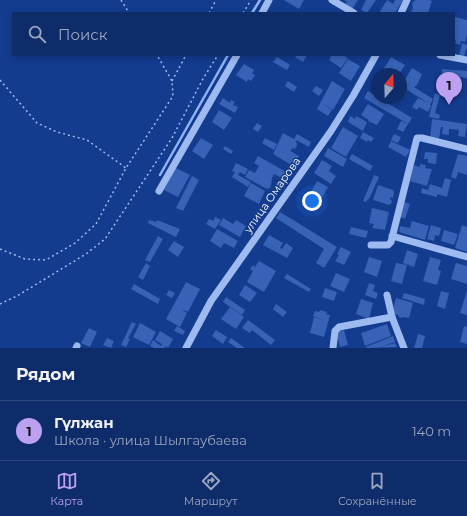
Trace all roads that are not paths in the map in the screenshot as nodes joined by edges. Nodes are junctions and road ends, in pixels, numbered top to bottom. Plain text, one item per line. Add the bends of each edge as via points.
1 (269, 0) edge
2 (332, 0) edge
3 (407, 0) edge
4 (263, 12) edge
5 (352, 12) edge
6 (401, 12) edge
7 (236, 56) edge
8 (375, 56) edge
9 (445, 56) edge
10 (467, 60) edge
11 (467, 149) edge
12 (159, 191) dead end
13 (392, 236) junction
14 (371, 245) dead end
15 (467, 257) edge
16 (387, 295) dead end
17 (392, 317) junction
18 (186, 348) edge
19 (332, 348) edge
20 (404, 348) edge

1 - 4 street
2 - 5 street
3 - 6 street
7 - 12 street
8 - 18 street, улица Омарова via 331,131 211,301
9 - 10 street
11 - 13 street via 417,138
13 - 14 street via 388,245
13 - 15 street
16 - 17 street
17 - 19 street via 339,328
17 - 20 street

